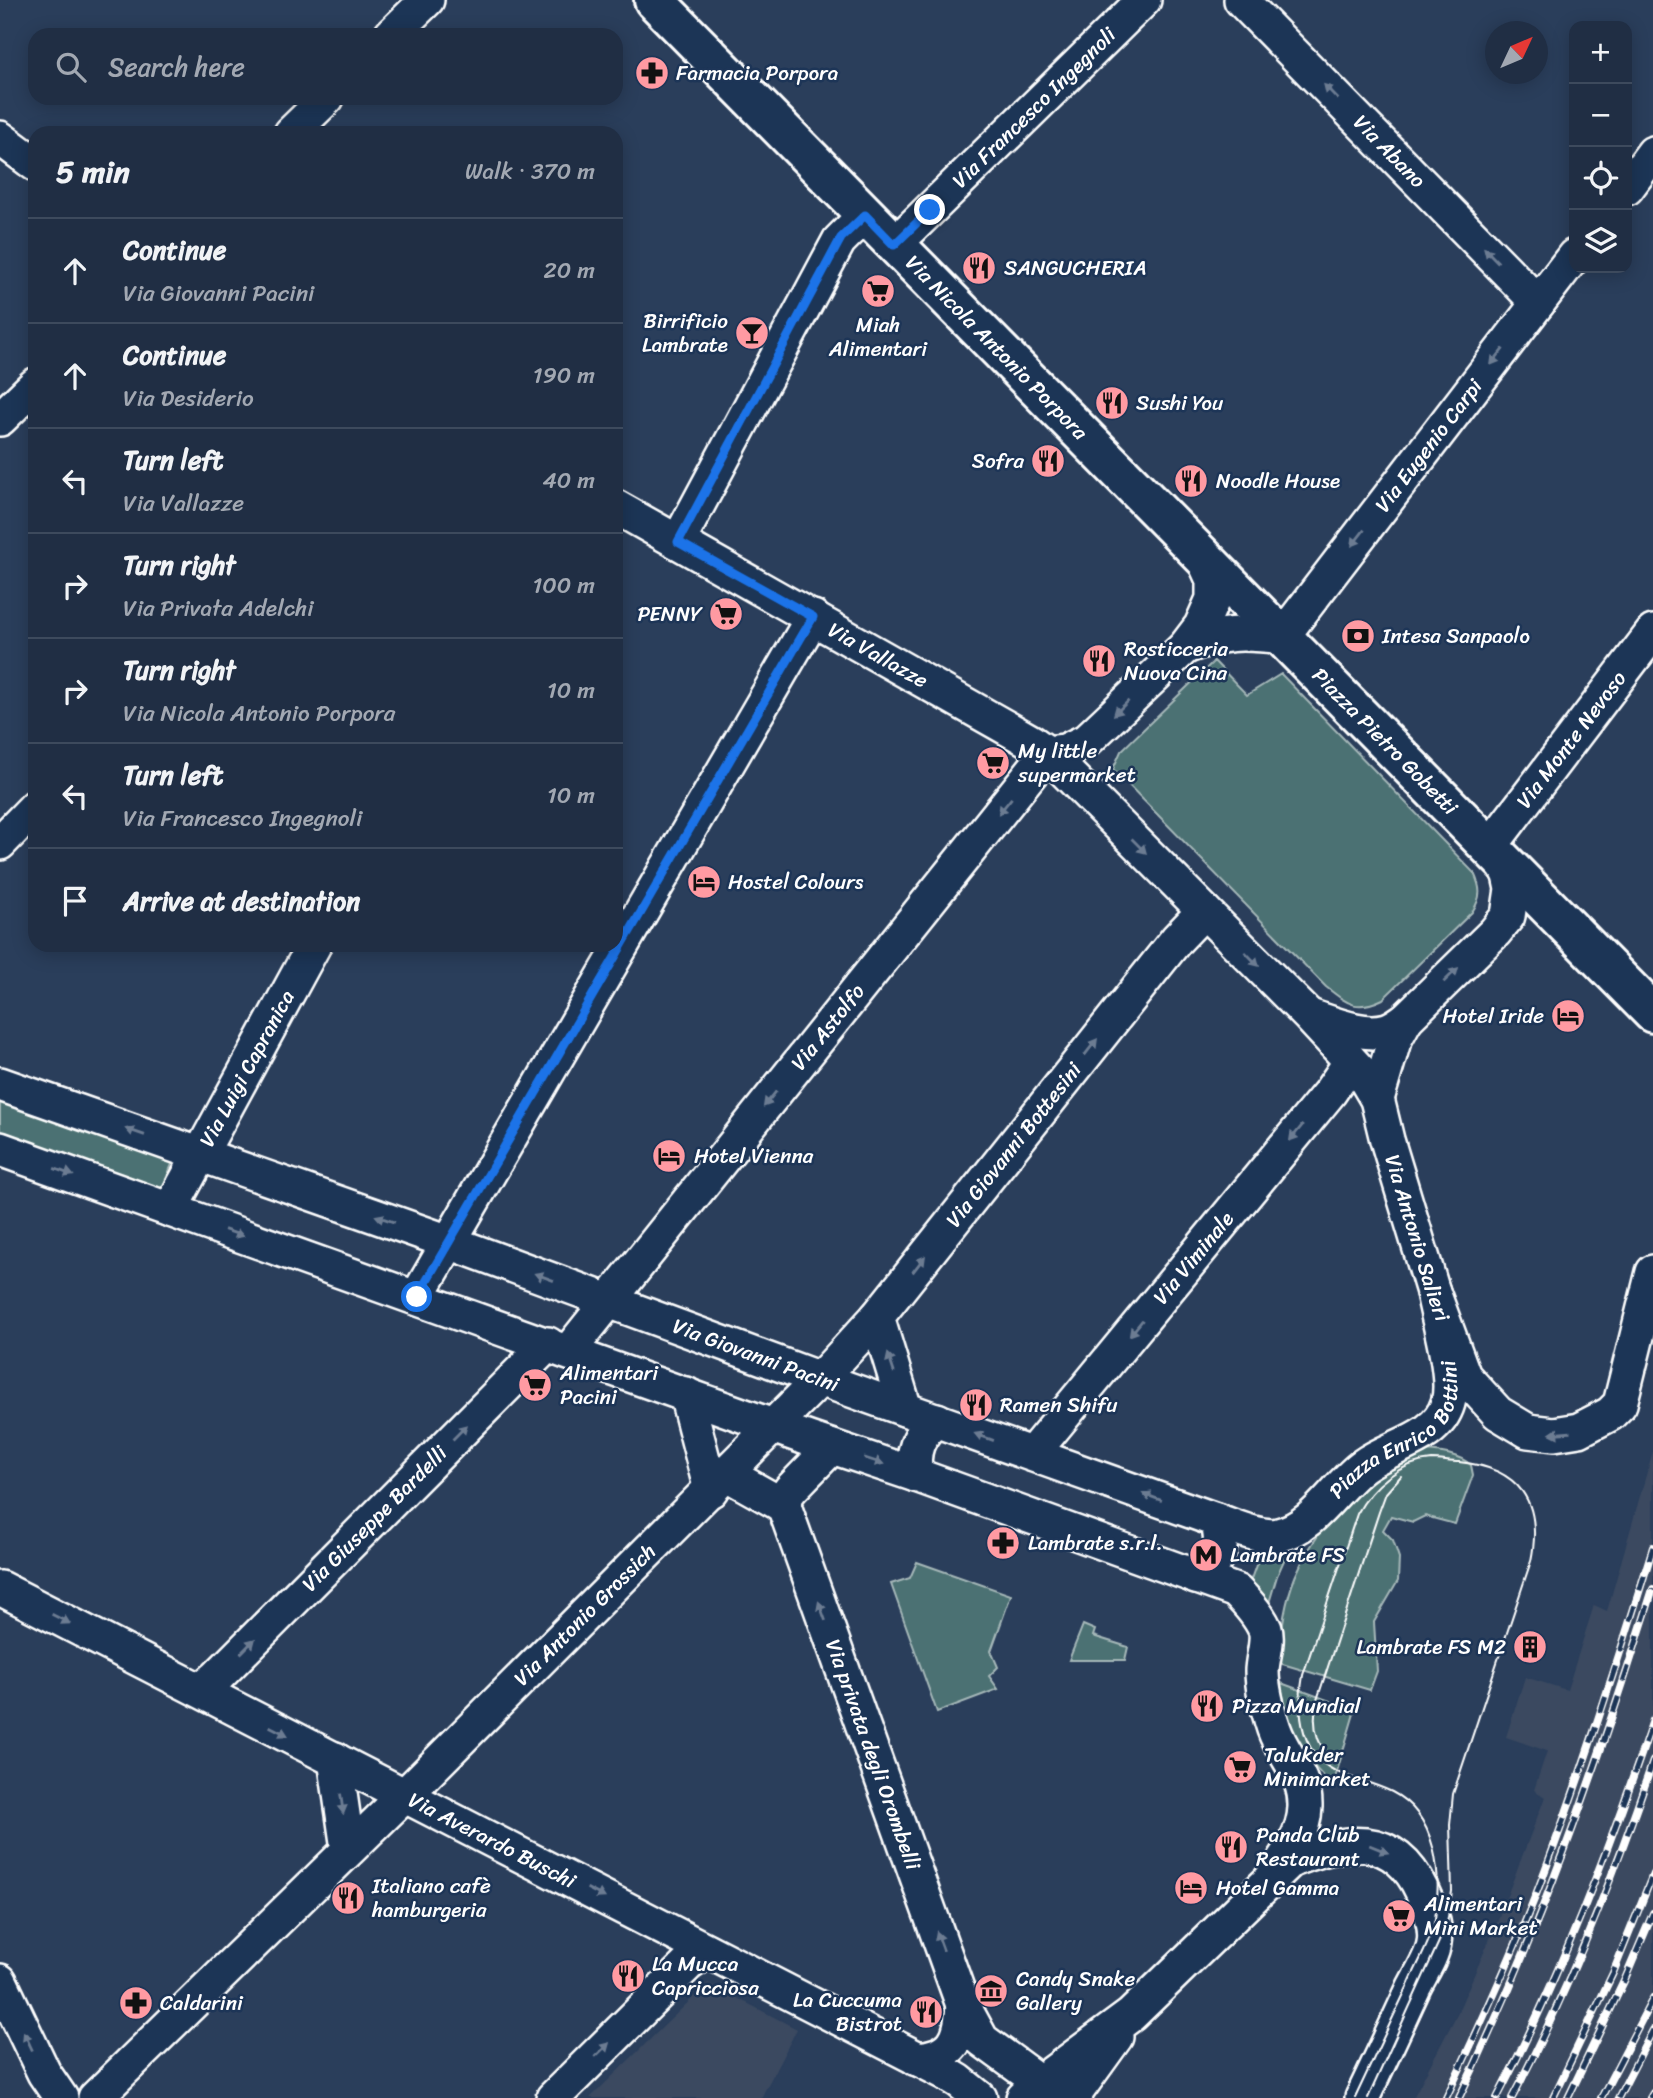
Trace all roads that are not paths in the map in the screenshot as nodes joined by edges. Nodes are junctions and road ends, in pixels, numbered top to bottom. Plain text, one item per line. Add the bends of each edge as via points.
1 (426, 0) edge
2 (653, 0) edge
3 (1144, 0) edge
4 (1241, 0) edge
5 (398, 28) edge
6 (320, 105) edge
7 (298, 126) edge
8 (0, 138) edge
9 (1653, 153) edge
10 (28, 159) edge
11 (1632, 181) edge
12 (865, 215) junction
13 (894, 245) junction
14 (1569, 263) edge
15 (1538, 303) junction
16 (28, 392) edge
17 (0, 419) edge
18 (623, 511) edge
19 (678, 542) junction
20 (1203, 558) junction
21 (813, 617) junction
22 (1653, 632) edge
23 (1282, 637) junction
24 (1185, 647) junction
25 (1093, 736) junction
26 (1047, 753) junction
27 (1091, 797) junction
28 (28, 814) edge
29 (0, 843) edge
30 (1495, 854) junction
31 (1204, 911) junction
32 (1569, 928) junction
33 (1495, 932) junction
34 (623, 943) edge
35 (310, 952) edge
36 (618, 952) edge
37 (1653, 1013) edge
38 (1308, 1015) junction
39 (1406, 1019) junction
40 (1344, 1069) junction
41 (0, 1084) edge
42 (1377, 1099) junction
43 (0, 1149) edge
44 (200, 1155) junction
45 (170, 1210) junction
46 (449, 1242) junction
47 (1653, 1272) edge
48 (1433, 1292) junction
49 (417, 1297) junction
50 (608, 1301) junction
51 (877, 1317) junction
52 (558, 1348) junction
53 (1464, 1376) joint
54 (820, 1379) junction
55 (686, 1394) junction
56 (905, 1409) junction
57 (937, 1420) junction
58 (774, 1426) junction
59 (832, 1447) junction
60 (1032, 1454) junction
61 (916, 1475) junction
62 (719, 1482) junction
63 (784, 1506) junction
64 (1316, 1514) joint
65 (1216, 1520) junction
66 (1196, 1577) junction
67 (0, 1588) edge
68 (197, 1688) junction
69 (335, 1759) junction
70 (405, 1795) junction
71 (348, 1849) junction
72 (1281, 1870) junction
73 (707, 1951) junction
74 (0, 1981) edge
75 (963, 2005) junction
76 (1131, 2015) junction
77 (917, 2059) junction
78 (1038, 2093) edge
79 (61, 2098) edge
80 (95, 2098) edge
81 (553, 2098) edge
82 (980, 2098) edge
83 (1072, 2098) edge
84 (1362, 2098) edge

1 - 5 street
2 - 12 main road, Via Nicola Antonio Porpora
3 - 13 street, Via Francesco Ingegnoli
15 -> 4 street, Via Abano
6 - 7 street
8 - 10 street
9 - 11 street
12 - 13 main road, Via Nicola Antonio Porpora
12 - 19 street via 839,241
13 - 20 main road, Via Nicola Antonio Porpora
14 - 15 street, Via Eugenio Carpi
15 -> 23 street, Via Eugenio Carpi
16 - 17 street
18 - 19 street, Via Vallazze
19 - 21 street, Via Vallazze
20 - 23 main road, Via Nicola Antonio Porpora
20 - 24 street via 1213,580 1213,599
21 - 26 street, Via Vallazze
21 - 34 street
22 - 30 street, Via Monte Nevoso
23 - 24 street via 1230,633
23 - 30 main road, Piazza Pietro Gobetti
24 -> 25 street
25 - 26 street via 1065,751
25 - 27 street via 1085,763
26 - 27 street, Via Vallazze
26 -> 50 street, Via Astolfo
27 -> 31 street, Piazza Pietro Gobetti
28 - 29 street
30 - 32 main road
30 - 33 street, Piazza Pietro Gobetti via 1509,875 1513,898 1508,916
31 -> 38 street, Piazza Pietro Gobetti
51 -> 31 street, Via Giovanni Bottesini
32 - 33 street, Piazza Pietro Gobetti via 1536,916 1516,919
32 - 37 main road
39 -> 33 street, Piazza Pietro Gobetti
35 - 44 street, Via Luigi Capranica
36 - 46 street
38 - 39 street, Piazza Pietro Gobetti via 1379,1031
38 - 40 street, Piazza Pietro Gobetti
39 - 42 street, Piazza Pietro Gobetti via 1394,1041
40 - 42 street, Piazza Pietro Gobetti via 1361,1072
40 -> 60 street, Via Viminale
44 -> 41 street, Via Giovanni Pacini
42 - 48 street, Via Antonio Salieri
43 -> 45 street
44 - 45 street
46 -> 44 street, Via Giovanni Pacini
45 -> 49 street
46 - 49 street
50 -> 46 street, Via Giovanni Pacini
47 -> 53 street, Piazza Enrico Bottini via 1620,1404 1600,1421 1567,1434 1528,1431 1507,1421
48 - 53 street, Via Antonio Salieri
48 - 64 street, Piazza Enrico Bottini via 1449,1374 1447,1407 1414,1440 1362,1466
49 - 52 street
50 - 52 street
50 - 54 street, Via Giovanni Pacini
51 - 54 street, Via Giovanni Bottesini
56 -> 51 street
52 - 55 street
68 -> 52 street, Via Giuseppe Bardelli via 217,1677
54 - 56 street, Via Giovanni Pacini
54 - 58 street, Via Antonio Grossich
55 - 58 street
55 - 62 street
56 - 57 street, Via Giovanni Pacini
60 -> 57 street, Via Giovanni Pacini
57 - 61 street via 916,1444
58 - 59 street
58 - 62 street, Via Antonio Grossich
59 -> 61 street
59 - 63 street via 791,1489
65 -> 60 street, Via Giovanni Pacini
61 - 66 street
62 - 63 street
62 - 70 street, Via Antonio Grossich
75 -> 63 street, Via privata degli Orombelli
64 - 65 street, Via Giovanni Pacini via 1272,1536
65 - 66 street via 1222,1538 1219,1553
66 - 72 street via 1236,1591 1266,1632 1265,1695 1280,1746 1298,1771 1305,1798 1303,1825
67 -> 68 street, Via Averardo Buschi
68 -> 69 street, Via Averardo Buschi
69 - 70 street, Via Averardo Buschi
69 -> 71 street
70 - 71 street, Via Antonio Grossich
70 -> 73 street, Via Averardo Buschi
71 - 80 street, Via Antonio Grossich
72 - 76 street
72 -> 84 street via 1313,1852 1364,1843 1389,1852 1409,1869 1423,1892 1434,1945
73 - 77 street, Via Averardo Buschi
81 -> 73 street via 688,1964
79 -> 74 street via 44,2073
75 - 77 street via 962,2028 954,2042 933,2058
75 - 78 street, Via privata degli Orombelli via 982,2040
76 - 78 street
76 - 83 street
77 - 82 street, Via Averardo Buschi

